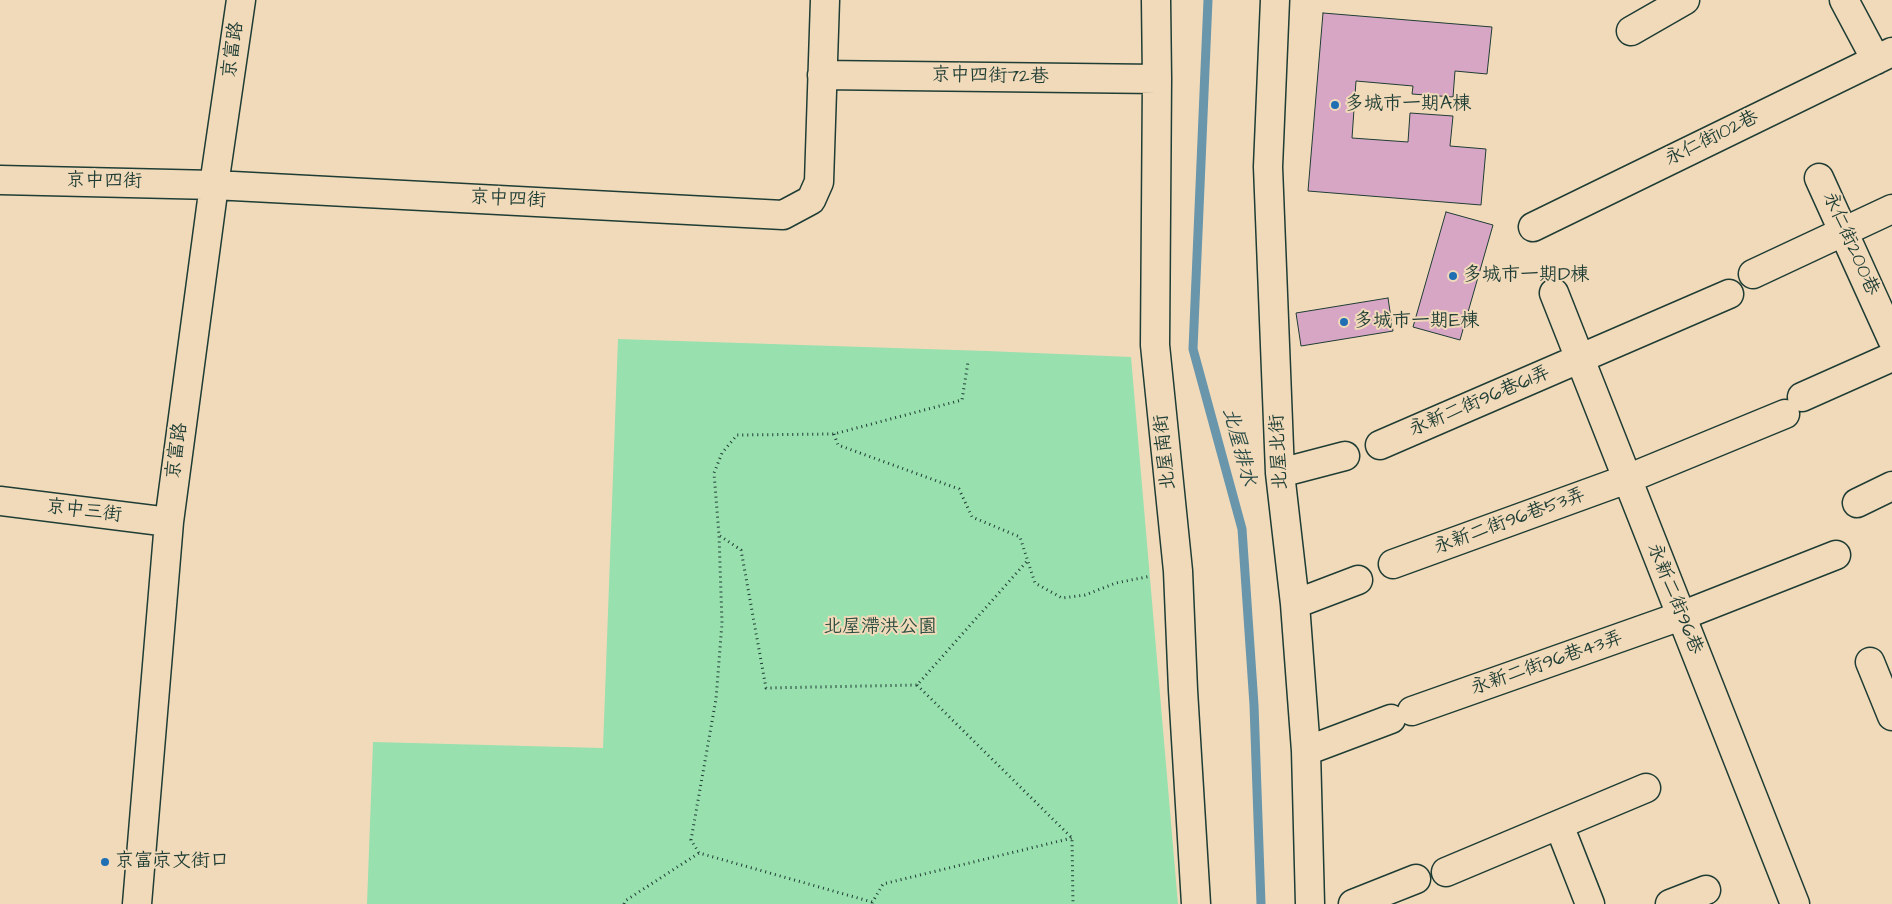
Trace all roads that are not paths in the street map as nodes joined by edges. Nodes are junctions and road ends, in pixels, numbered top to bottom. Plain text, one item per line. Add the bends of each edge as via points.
1 (241, 0) edge
2 (825, 0) edge
3 (1156, 0) edge
4 (1275, 0) edge
5 (1685, 0) edge
6 (1844, 0) edge
7 (1631, 31) dead end
8 (1884, 56) edge
9 (822, 75) junction
10 (1157, 79) junction
11 (1819, 178) dead end
12 (0, 180) edge
13 (214, 185) junction
14 (1892, 209) edge
15 (1533, 226) dead end
16 (1844, 231) junction
17 (1753, 274) dead end
18 (1554, 293) dead end
19 (1729, 294) dead end
20 (1892, 339) edge
21 (1892, 357) edge
22 (1580, 359) junction
23 (1380, 445) dead end
24 (1345, 456) dead end
25 (1280, 473) junction
26 (1627, 479) junction
27 (1892, 486) edge
28 (0, 501) edge
29 (1857, 502) dead end
30 (169, 522) junction
31 (1836, 555) dead end
32 (1393, 564) dead end
33 (1358, 580) dead end
34 (1294, 604) junction
35 (1681, 616) junction
36 (1870, 662) dead end
37 (1892, 716) edge
38 (1306, 751) junction
39 (1646, 788) dead end
40 (1559, 825) junction
41 (1446, 872) dead end
42 (1416, 879) dead end
43 (1706, 890) dead end
44 (137, 904) edge
45 (1196, 904) edge
46 (1310, 904) edge
47 (1354, 904) edge
48 (1590, 904) edge
49 (1670, 904) edge
50 (1795, 904) edge

1 - 13 street, 京富路
2 - 9 street, 京中四街
3 - 10 street, 北屋南街
4 - 25 street, 北屋北街 via 1268,167
5 - 7 street
6 - 8 street
8 - 15 street, 永仁街102巷
9 - 10 street, 京中四街72巷
9 - 13 street, 京中四街 via 820,182 811,200 783,215
10 - 45 street, 北屋南街 via 1155,345 1178,571
11 - 16 street, 永仁街200巷
12 - 13 street, 京中四街
13 - 30 street, 京富路
14 - 16 street
16 - 17 street
16 - 20 street, 永仁街200巷
18 - 22 street, 永新二街96巷
19 - 22 street, 永新二街96巷61弄
21 - 26 street, 永新二街96巷53弄 via 1793,406
22 - 23 street, 永新二街96巷61弄
22 - 26 street, 永新二街96巷
24 - 25 street
25 - 34 street, 北屋北街
26 - 32 street, 永新二街96巷53弄
26 - 35 street, 永新二街96巷
27 - 29 street
28 - 30 street, 京中三街
30 - 44 street, 京富路
31 - 35 street, 永新二街96巷43弄
33 - 34 street
34 - 38 street, 北屋北街
35 - 38 street, 永新二街96巷43弄
35 - 50 street, 永新二街96巷
36 - 37 street
38 - 46 street, 北屋北街
39 - 40 street
40 - 41 street
40 - 48 street
42 - 47 street
43 - 49 street

